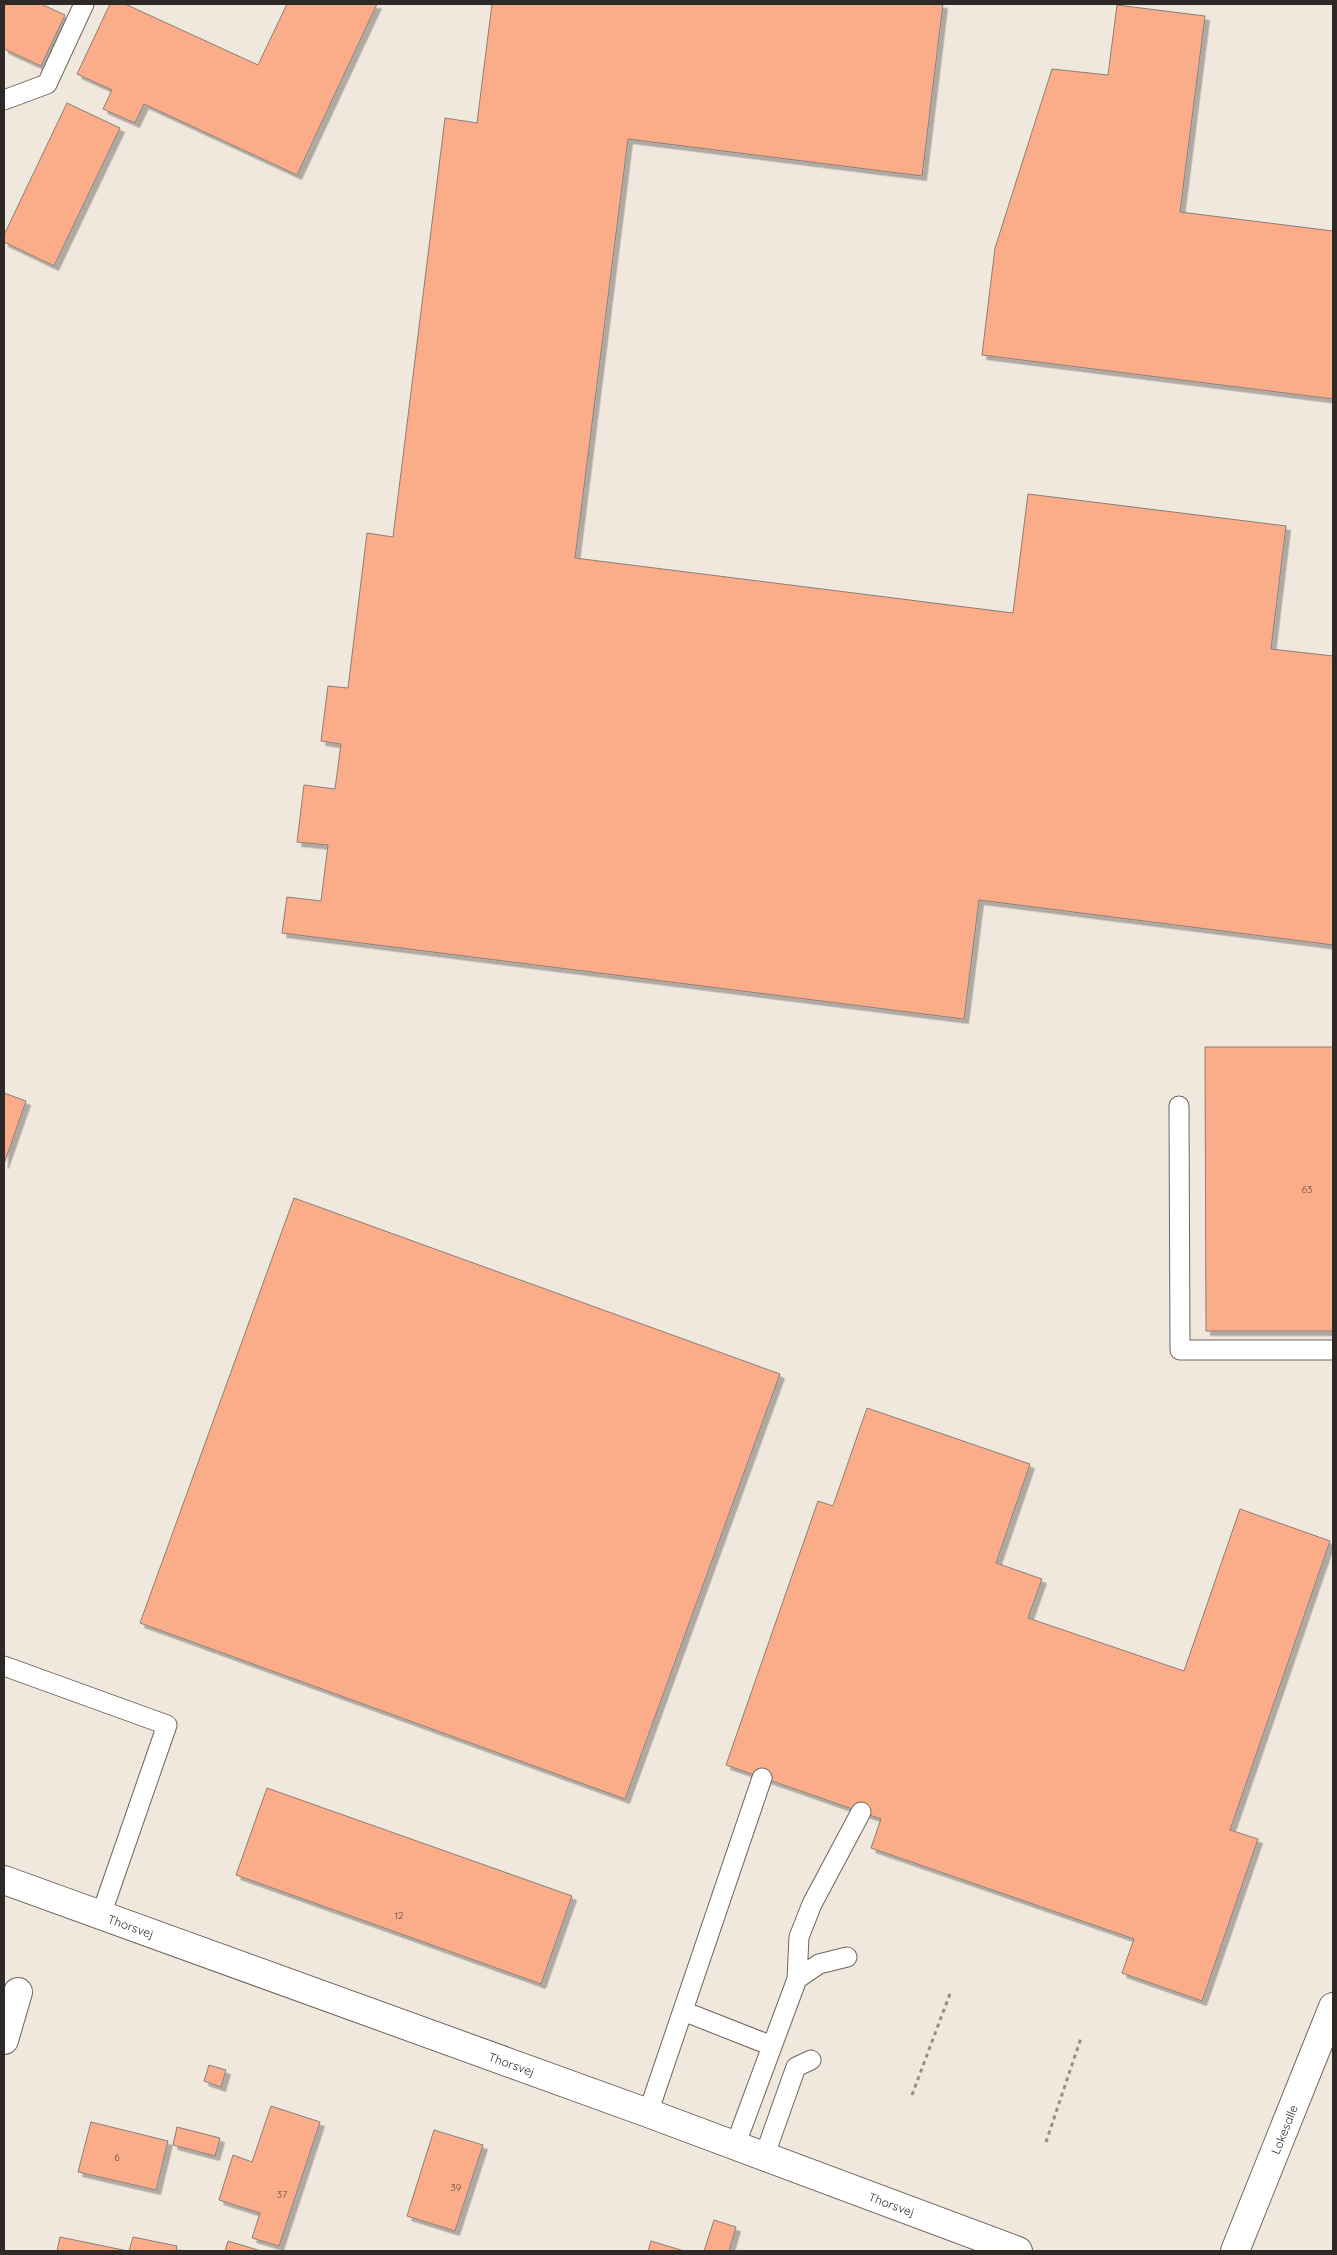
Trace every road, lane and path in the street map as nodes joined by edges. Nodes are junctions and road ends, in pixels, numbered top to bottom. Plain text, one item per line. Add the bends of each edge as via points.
1 (84, 4) edge
2 (4, 100) edge
3 (1179, 1106) dead end
4 (1333, 1350) edge
5 (4, 1666) edge
6 (762, 1778) dead end
7 (861, 1812) dead end
8 (4, 1880) edge
9 (101, 1915) junction
10 (847, 1957) dead end
11 (797, 1979) junction
12 (951, 1991) dead end
13 (18, 1992) dead end
14 (1333, 2007) edge
15 (683, 2011) junction
16 (1081, 2038) dead end
17 (4, 2040) edge
18 (772, 2046) junction
19 (811, 2060) dead end
20 (912, 2095) dead end
21 (648, 2114) junction
22 (1046, 2142) dead end
23 (735, 2146) junction
24 (764, 2157) junction
25 (1018, 2251) edge
26 (1235, 2251) edge

1 - 2 lane via 47,84
3 - 4 lane via 1180,1350
5 - 9 lane via 167,1725
6 - 15 lane
7 - 11 lane via 802,1929
8 - 9 street, Thorsvej
9 - 21 street, Thorsvej
10 - 11 lane via 819,1964
11 - 18 lane
12 - 20 path
13 - 17 street
14 - 26 street, Lokesalle
15 - 18 lane
15 - 21 lane
16 - 22 path
18 - 23 lane
19 - 24 lane via 796,2067
21 - 23 street, Thorsvej
23 - 24 street, Thorsvej
24 - 25 street, Thorsvej

